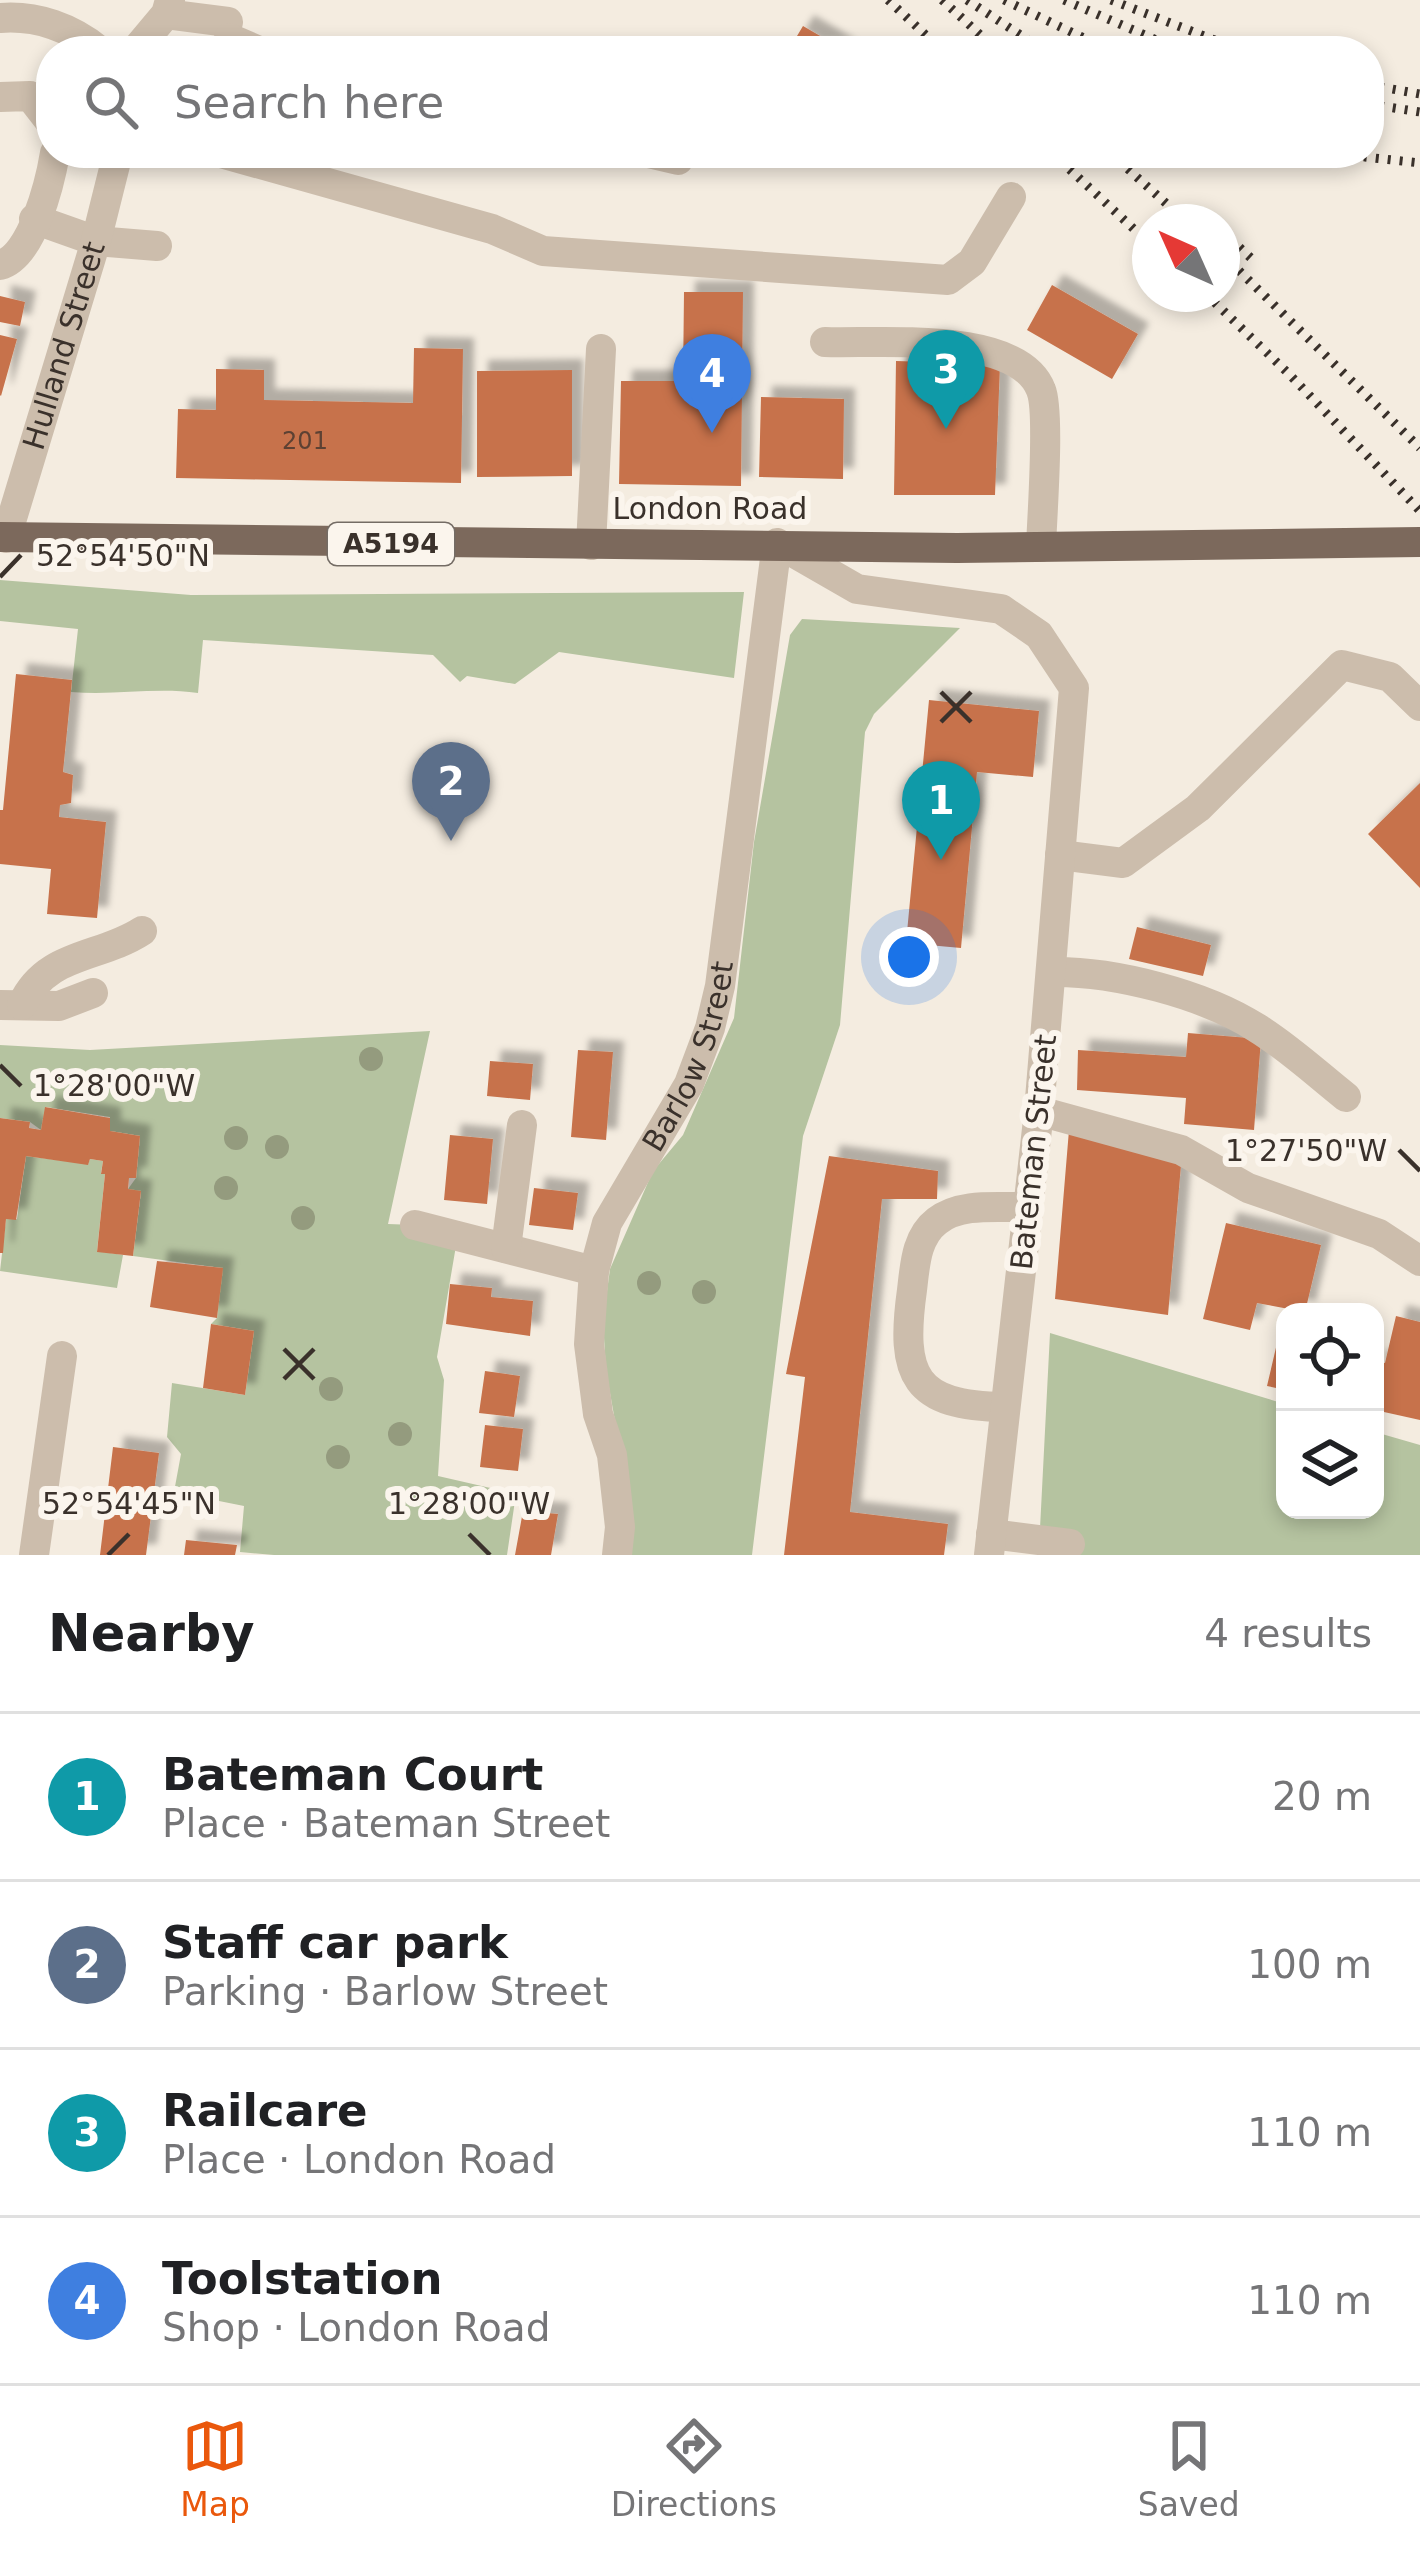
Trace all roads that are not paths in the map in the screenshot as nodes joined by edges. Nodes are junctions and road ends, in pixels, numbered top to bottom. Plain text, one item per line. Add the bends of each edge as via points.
1 (168, 7) edge
2 (0, 18) edge
3 (78, 36) edge
4 (154, 36) edge
5 (237, 36) edge
6 (0, 97) edge
7 (36, 104) edge
8 (52, 168) edge
9 (114, 168) edge
10 (274, 168) edge
11 (1011, 197) dead end
12 (34, 219) junction
13 (96, 242) junction
14 (158, 246) dead end
15 (0, 265) edge
16 (825, 342) dead end
17 (601, 349) dead end
18 (3, 537) edge
19 (1420, 542) edge
20 (776, 543) junction
21 (591, 545) junction
22 (1041, 548) junction
23 (1420, 706) edge
24 (1060, 855) junction
25 (142, 931) dead end
26 (1052, 972) junction
27 (93, 993) dead end
28 (11, 1005) edge
29 (1346, 1097) dead end
30 (1039, 1111) junction
31 (522, 1125) dead end
32 (1028, 1207) junction
33 (416, 1225) dead end
34 (506, 1248) junction
35 (1420, 1261) edge
36 (594, 1271) junction
37 (62, 1356) dead end
38 (1006, 1407) junction
39 (990, 1544) edge
40 (1070, 1544) dead end
41 (34, 1555) edge
42 (617, 1555) edge

1 - 4 street
1 - 5 street
2 - 3 street via 36,18
6 - 7 street via 30,96
8 - 12 street
9 - 13 street, Hulland Street
10 - 11 street via 543,250 948,280 972,262
12 - 13 street
12 - 15 street via 21,250
13 - 14 street
13 - 18 street, Hulland Street
16 - 22 street via 976,348 1028,369 1042,393
17 - 21 street
18 - 21 main road, London Road / A5194
19 - 22 main road, London Road / A5194
20 - 21 main road, London Road / A5194
20 - 22 main road, London Road / A5194
20 - 24 street, Bateman Street via 857,589 1001,609 1052,650 1074,688
20 - 36 street, Barlow Street via 710,1028 670,1120 607,1223
23 - 24 street via 1390,677 1342,665 1198,808 1123,863
24 - 26 street, Bateman Street
25 - 28 street via 62,962
26 - 29 street via 1126,979 1226,1014 1256,1027
26 - 30 street, Bateman Street
27 - 28 street via 59,1006
30 - 32 street, Bateman Street
30 - 35 street via 1181,1150 1248,1188 1379,1234
31 - 34 street
32 - 38 street, Bateman Street
32 - 38 street via 957,1210 934,1222 918,1248 906,1333 913,1372 936,1397
33 - 34 street
34 - 36 street
36 - 42 street, Barlow Street via 589,1345 612,1455
37 - 41 street
38 - 39 street, Bateman Street
39 - 40 street

